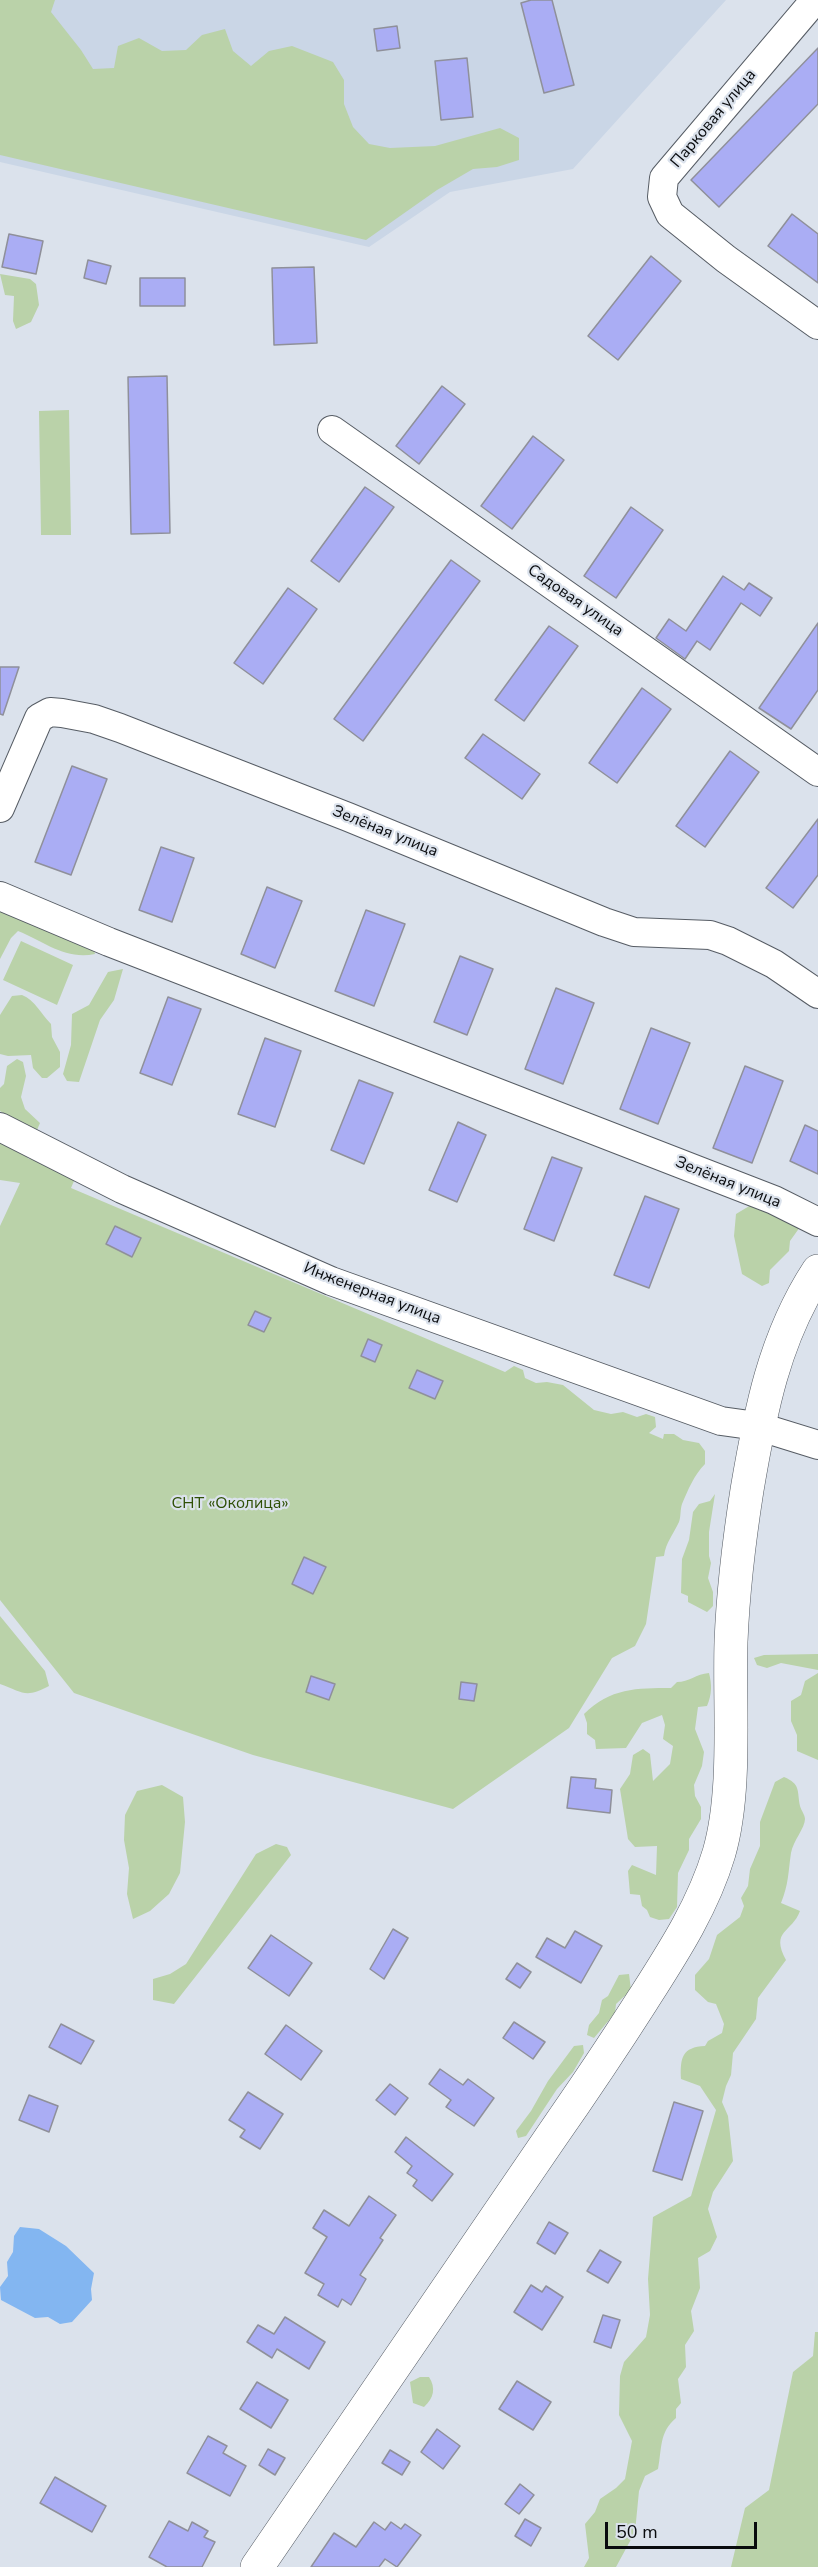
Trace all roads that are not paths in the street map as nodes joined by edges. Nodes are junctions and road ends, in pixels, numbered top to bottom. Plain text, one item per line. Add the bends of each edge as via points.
1 (815, 0) edge
2 (818, 325) edge
3 (332, 430) dead end
4 (818, 772) edge
5 (0, 808) edge
6 (0, 896) edge
7 (818, 994) edge
8 (0, 1127) edge
9 (818, 1222) edge
10 (818, 1271) edge
11 (757, 1426) junction
12 (818, 1445) edge
13 (257, 2567) edge

1 - 2 street, Парковая улица via 664,178 662,197 670,214
3 - 4 street, Садовая улица
5 - 7 street, Зелёная улица via 39,718 50,712 94,719 230,769 604,922 634,932 704,934 728,941 774,964
6 - 9 street, Зелёная улица via 774,1200
8 - 11 street, Инженерная улица via 122,1189 331,1281 722,1421
10 - 11 main road via 780,1343
11 - 12 street, Инженерная улица
11 - 13 main road via 736,1568 726,1822 703,1895 684,1936 607,2055

